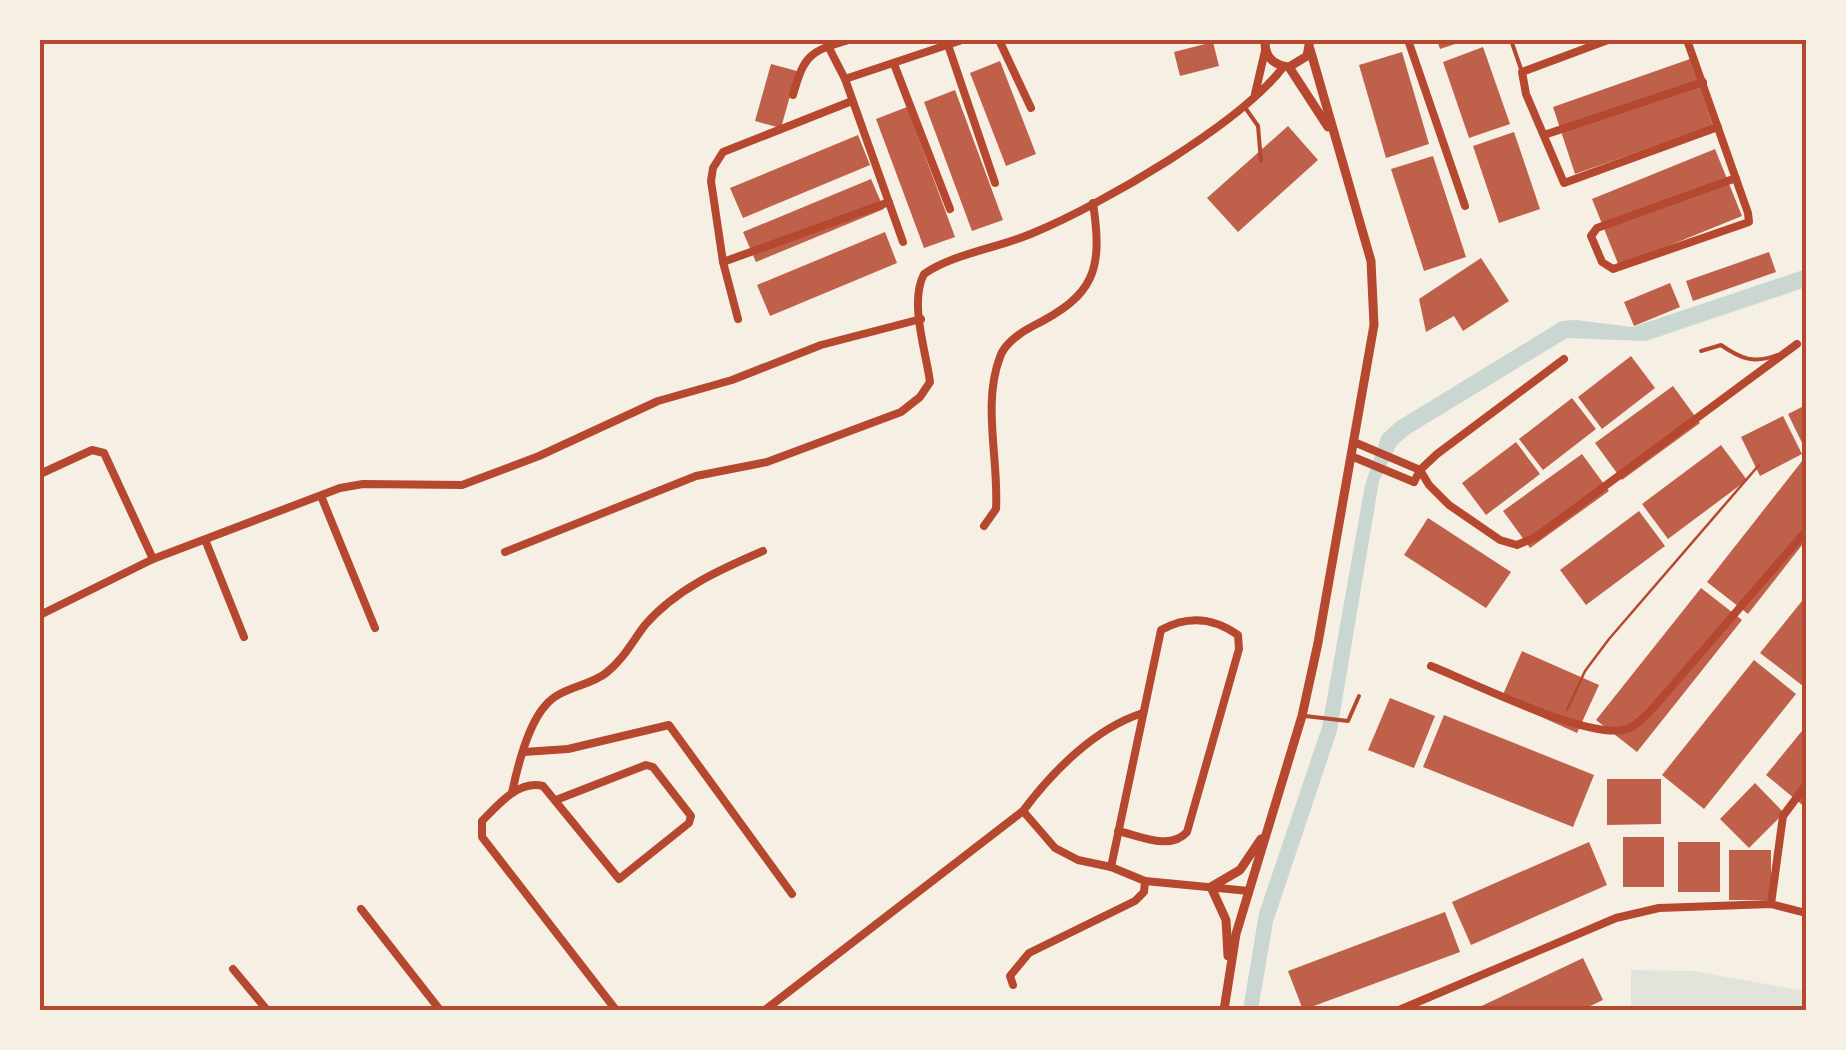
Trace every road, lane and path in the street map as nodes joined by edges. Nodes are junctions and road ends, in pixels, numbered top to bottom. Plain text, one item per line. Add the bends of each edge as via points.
1 (850, 40) edge
2 (962, 40) edge
3 (999, 40) edge
4 (1408, 40) edge
5 (1511, 40) edge
6 (1608, 40) edge
7 (1687, 40) edge
8 (1264, 43) edge
9 (1310, 44) edge
10 (948, 45) junction
11 (828, 46) junction
12 (894, 64) junction
13 (1286, 66) junction
14 (1522, 72) junction
15 (845, 79) junction
16 (1703, 82) junction
17 (1255, 94) junction
18 (793, 95) dead end
19 (852, 101) junction
20 (1243, 105) junction
21 (1031, 108) dead end
22 (1718, 127) junction
23 (1332, 134) junction
24 (1544, 135) junction
25 (1261, 162) dead end
26 (1736, 178) junction
27 (996, 183) dead end
28 (889, 202) junction
29 (1093, 203) junction
30 (1465, 206) dead end
31 (950, 209) dead end
32 (903, 242) dead end
33 (722, 262) junction
34 (738, 319) dead end
35 (921, 319) junction
36 (1798, 344) dead end
37 (1701, 351) dead end
38 (1786, 351) junction
39 (1564, 359) dead end
40 (1354, 442) junction
41 (1351, 456) junction
42 (1759, 466) dead end
43 (1420, 470) junction
44 (40, 474) edge
45 (1414, 482) junction
46 (1428, 485) junction
47 (321, 496) junction
48 (984, 526) dead end
49 (1806, 532) edge
50 (206, 542) junction
51 (763, 551) dead end
52 (506, 552) dead end
53 (152, 560) junction
54 (40, 614) edge
55 (375, 628) dead end
56 (244, 638) dead end
57 (1431, 666) dead end
58 (1359, 696) dead end
59 (1143, 713) junction
60 (1302, 716) junction
61 (1563, 720) junction
62 (524, 752) junction
63 (1806, 785) edge
64 (512, 793) junction
65 (556, 800) junction
66 (1024, 810) junction
67 (1268, 828) junction
68 (1118, 831) junction
69 (1111, 867) junction
70 (1145, 881) junction
71 (1210, 887) junction
72 (1249, 891) junction
73 (792, 894) dead end
74 (1771, 904) junction
75 (361, 909) dead end
76 (1806, 913) edge
77 (233, 969) dead end
78 (1229, 973) junction
79 (1013, 985) dead end
80 (267, 1010) edge
81 (440, 1010) edge
82 (616, 1010) edge
83 (765, 1010) edge
84 (1224, 1010) edge
85 (1399, 1010) edge

1 - 11 street
2 - 10 street
3 - 21 street
4 - 30 street
5 - 14 lane
6 - 14 street
7 - 16 street
8 - 13 street via 1272,61
8 - 17 street
9 - 13 street via 1302,61
9 - 23 street
10 - 12 street
10 - 27 street
11 - 15 street
11 - 18 street via 801,64
12 - 15 street
12 - 31 street
13 - 17 street
13 - 23 street
14 - 24 street
15 - 19 street
16 - 22 street
16 - 24 street
17 - 20 street
19 - 28 street
19 - 33 street via 722,152 711,181
20 - 25 lane via 1258,126
20 - 29 street
22 - 24 street via 1564,182
22 - 26 street
23 - 40 street via 1375,292
26 - 26 street via 1749,222 1612,269 1602,262 1591,236 1597,228
28 - 32 street
28 - 33 street
29 - 35 street via 1034,233 929,270 920,282
29 - 48 street via 1098,248 1086,286 1000,352 993,387 996,509
33 - 34 street
35 - 47 street via 822,345 658,402 462,485 363,484
35 - 52 street via 930,382 901,412 767,462 696,476
36 - 38 street
37 - 38 lane via 1721,345 1754,361
38 - 46 street via 1517,545 1500,540
39 - 43 street
40 - 41 street
40 - 43 street
41 - 45 street
41 - 60 street
42 - 61 path via 1609,638 1584,672
43 - 45 street
43 - 46 street
44 - 53 street via 92,450 104,453
45 - 46 street
47 - 50 street
47 - 55 street
49 - 61 street via 1636,725 1621,730
50 - 53 street
50 - 56 street
51 - 62 street via 712,572 646,624 604,675 554,697 542,708
53 - 54 street
57 - 61 street
58 - 60 lane via 1348,721
59 - 66 street via 1071,758
59 - 68 street
59 - 68 street via 1161,630 1197,619 1224,624 1238,635 1187,832 1166,843
60 - 67 street
62 - 64 street
62 - 73 street via 568,749 669,725
63 - 74 street via 1783,816
64 - 65 street via 536,783
64 - 82 street via 482,822 482,837
65 - 65 street via 646,765 691,816 619,878
66 - 69 street via 1066,855
66 - 83 street
67 - 71 street via 1240,870
67 - 72 street
68 - 69 street
69 - 70 street
70 - 71 street
70 - 79 street via 1135,901 1029,953 1010,976
71 - 72 street
71 - 78 street via 1226,920
72 - 78 street
74 - 76 street
74 - 85 street via 1659,908 1616,918
75 - 81 street
77 - 80 street
78 - 84 street

